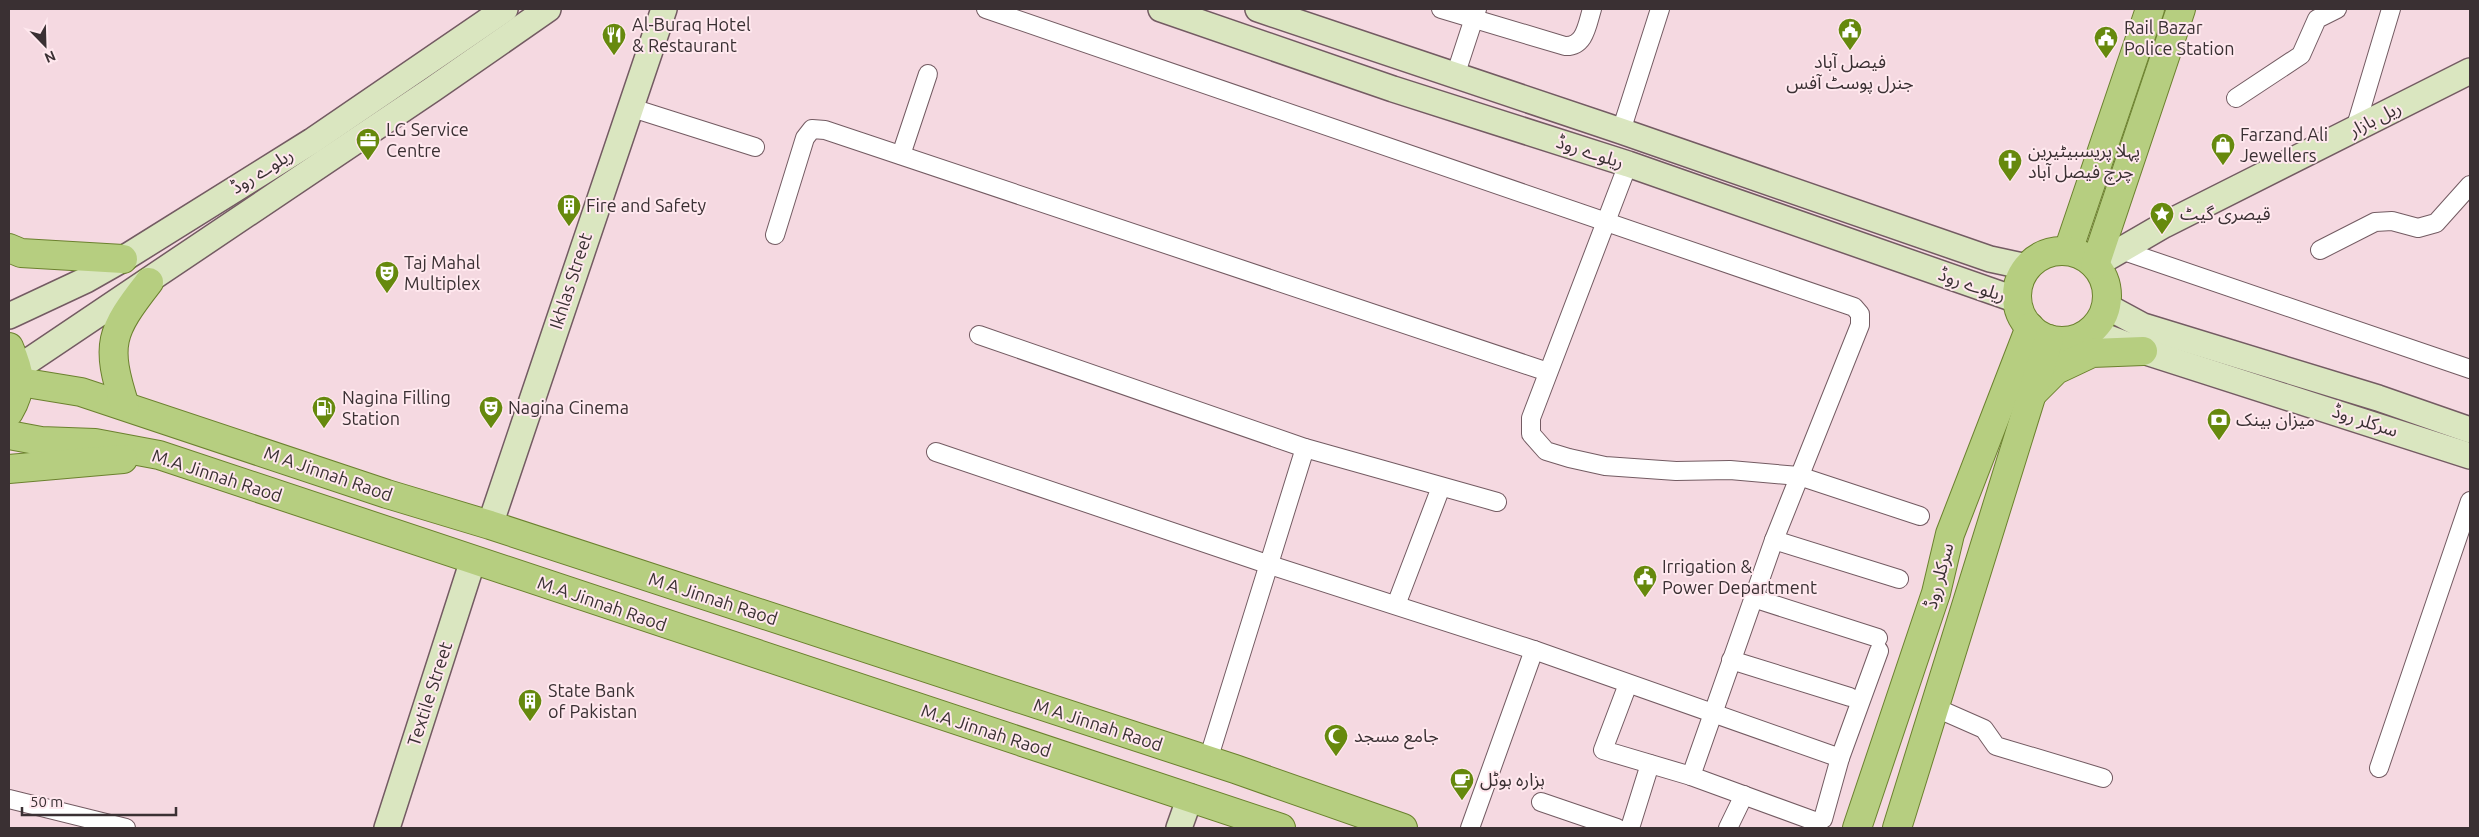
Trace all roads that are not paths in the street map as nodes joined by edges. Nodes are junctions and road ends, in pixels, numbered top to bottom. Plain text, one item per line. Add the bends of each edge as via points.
1 (505, 9) edge
2 (548, 9) edge
3 (664, 9) edge
4 (986, 9) edge
5 (1161, 9) edge
6 (1258, 9) edge
7 (1441, 9) edge
8 (1592, 9) edge
9 (1660, 9) edge
10 (2150, 9) edge
11 (2181, 9) edge
12 (2337, 9) edge
13 (2391, 9) edge
14 (1476, 14) edge
15 (2470, 72) edge
16 (928, 74) dead end
17 (1455, 76) junction
18 (2236, 98) dead end
19 (629, 107) junction
20 (2355, 129) junction
21 (1621, 131) junction
22 (755, 147) dead end
23 (900, 155) junction
24 (1628, 164) junction
25 (2470, 185) edge
26 (1606, 220) junction
27 (775, 235) dead end
28 (9, 248) edge
29 (2121, 250) junction
30 (2320, 250) dead end
31 (2068, 251) junction
32 (123, 259) junction
33 (2095, 265) junction
34 (2027, 267) junction
35 (148, 282) junction
36 (2017, 300) junction
37 (2106, 306) junction
38 (9, 316) edge
39 (2090, 331) junction
40 (2039, 333) junction
41 (979, 335) dead end
42 (2143, 351) junction
43 (16, 366) edge
44 (2470, 369) edge
45 (1548, 372) junction
46 (2031, 395) junction
47 (125, 406) junction
48 (9, 412) edge
49 (2470, 430) edge
50 (9, 435) edge
51 (1305, 448) junction
52 (936, 452) dead end
53 (159, 455) junction
54 (2470, 456) edge
55 (9, 469) edge
56 (1799, 476) junction
57 (1440, 487) junction
58 (2470, 501) edge
59 (1497, 502) dead end
60 (1920, 516) dead end
61 (490, 525) junction
62 (1774, 540) junction
63 (473, 560) junction
64 (1268, 564) junction
65 (1899, 579) dead end
66 (1753, 598) junction
67 (1396, 605) junction
68 (1534, 650) junction
69 (1731, 660) junction
70 (1628, 684) junction
71 (1850, 697) dead end
72 (1934, 707) junction
73 (1712, 713) junction
74 (1840, 758) junction
75 (1208, 760) junction
76 (1650, 764) junction
77 (2379, 768) dead end
78 (1691, 776) junction
79 (2103, 778) dead end
80 (1744, 794) junction
81 (1190, 797) junction
82 (9, 799) edge
83 (1541, 802) dead end
84 (126, 828) edge
85 (387, 828) edge
86 (1179, 828) edge
87 (1282, 828) edge
88 (1403, 828) edge
89 (1470, 828) edge
90 (1617, 828) edge
91 (1630, 828) edge
92 (1728, 828) edge
93 (1857, 828) edge
94 (1897, 828) edge

1 - 32 main road, ریلوے روڈ via 312,141
2 - 35 main road, ریلوے روڈ
3 - 19 main road, Ikhlas Street
4 - 26 street
5 - 24 main road, ریلوے روڈ via 1394,89
6 - 17 main road, ریلوے روڈ
7 - 14 street
8 - 14 street via 1582,40 1574,46 1564,46
9 - 21 street
10 - 31 main road
11 - 33 main road
12 - 18 street via 2317,19 2301,55
13 - 20 street
14 - 17 street
15 - 20 main road, ریل بازار
16 - 23 street
17 - 21 main road, ریلوے روڈ
19 - 22 street
19 - 61 main road, Ikhlas Street
20 - 29 main road, ریل بازار
21 - 34 main road, ریلوے روڈ via 1990,260
23 - 27 street via 825,130 812,129 805,138
23 - 45 street
24 - 26 street
24 - 36 main road, ریلوے روڈ
25 - 30 street via 2436,224 2418,228 2392,220 2375,222
26 - 45 street
26 - 56 street via 1854,307 1860,314 1860,325
28 - 32 main road via 21,253
29 - 33 main road, ریل بازار
29 - 44 street
31 - 33 main road
31 - 34 main road via 2053,251
32 - 38 main road, ریلوے روڈ
33 - 37 main road via 2103,277
34 - 36 main road via 2019,283
35 - 43 main road, ریلوے روڈ
35 - 47 main road via 123,316 112,346 116,380
36 - 40 main road via 2023,319
37 - 39 main road
37 - 49 main road, سرکلر روڈ via 2143,326 2378,398
39 - 40 main road via 2077,338 2063,340
39 - 42 main road, سرکلر روڈ
40 - 46 main road, سرکلر روڈ
40 - 93 main road, سرکلر روڈ via 1950,534 1936,594
41 - 51 street
42 - 46 main road via 2092,353 2056,370
42 - 54 main road, سرکلر روڈ
43 - 47 main road, M A Jinnah Raod
43 - 48 main road
45 - 56 street via 1531,418 1531,434 1546,451 1605,466
46 - 72 main road, سرکلر روڈ
47 - 61 main road, M A Jinnah Raod
50 - 53 main road, M.A Jinnah Raod via 41,441 95,443
51 - 57 street
51 - 64 street
52 - 64 street
53 - 55 main road
53 - 63 main road, M.A Jinnah Raod
56 - 60 street
56 - 62 street
57 - 59 street
57 - 67 street
58 - 77 street
61 - 75 main road, M A Jinnah Raod
62 - 65 street
62 - 66 street
63 - 81 main road, M.A Jinnah Raod
63 - 85 main road, Textile Street
64 - 67 street
64 - 75 street
66 - 69 street
66 - 74 street via 1878,645
67 - 68 street
68 - 70 street
68 - 89 street
69 - 71 street
69 - 73 street
70 - 73 street
70 - 76 street via 1603,750
72 - 79 street via 1984,729 1996,746
72 - 94 main road, سرکلر روڈ
73 - 74 street
73 - 78 street
74 - 80 street via 1823,819 1818,822
75 - 88 main road, M A Jinnah Raod
76 - 78 street
76 - 91 street
78 - 80 street
80 - 92 street
81 - 86 main road
81 - 87 main road
82 - 84 street
83 - 90 street

